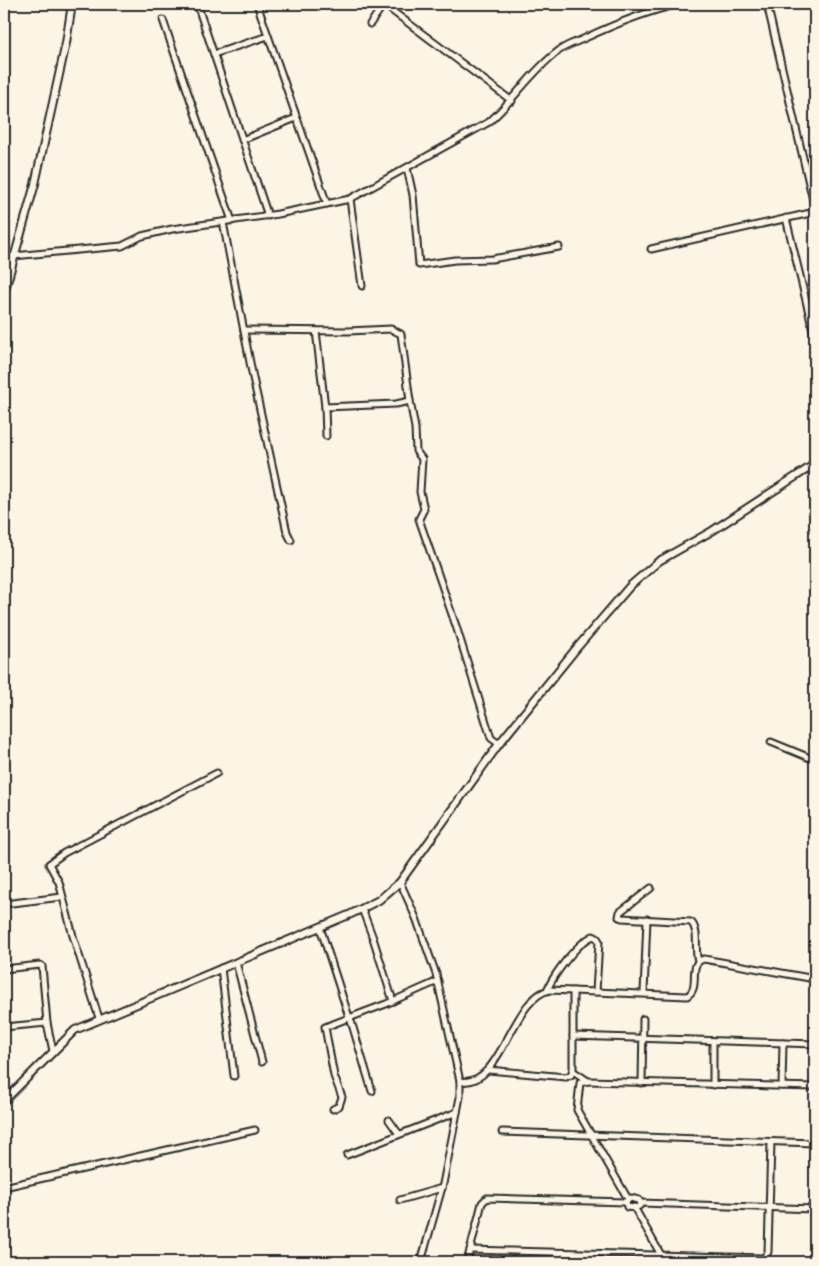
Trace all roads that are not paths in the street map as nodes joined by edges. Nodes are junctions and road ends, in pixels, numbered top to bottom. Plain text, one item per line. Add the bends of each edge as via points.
1 (72, 4) edge
2 (197, 4) edge
3 (257, 4) edge
4 (384, 4) edge
5 (680, 4) edge
6 (767, 4) edge
7 (163, 20) dead end
8 (370, 24) dead end
9 (268, 36) junction
10 (214, 54) junction
11 (512, 101) junction
12 (296, 118) junction
13 (242, 140) junction
14 (407, 168) junction
15 (350, 199) junction
16 (327, 204) junction
17 (815, 210) edge
18 (268, 216) junction
19 (786, 218) junction
20 (232, 221) junction
21 (223, 222) junction
22 (559, 247) dead end
23 (650, 249) dead end
24 (14, 256) junction
25 (362, 286) dead end
26 (4, 293) edge
27 (244, 330) junction
28 (316, 331) junction
29 (815, 338) edge
30 (410, 401) junction
31 (325, 407) junction
32 (326, 436) dead end
33 (815, 464) edge
34 (291, 540) dead end
35 (771, 742) dead end
36 (499, 744) junction
37 (815, 760) edge
38 (216, 773) dead end
39 (400, 882) junction
40 (651, 888) dead end
41 (62, 897) junction
42 (4, 904) edge
43 (362, 909) junction
44 (647, 919) junction
45 (320, 927) junction
46 (698, 961) junction
47 (236, 962) junction
48 (221, 968) junction
49 (4, 969) edge
50 (815, 979) edge
51 (438, 982) junction
52 (547, 990) junction
53 (573, 991) junction
54 (596, 992) junction
55 (644, 993) junction
56 (393, 1001) junction
57 (99, 1018) junction
58 (350, 1018) junction
59 (643, 1019) dead end
60 (47, 1023) junction
61 (4, 1027) edge
62 (573, 1036) junction
63 (643, 1038) junction
64 (713, 1041) junction
65 (783, 1043) junction
66 (815, 1044) edge
67 (53, 1051) junction
68 (262, 1062) dead end
69 (488, 1070) junction
70 (573, 1072) junction
71 (234, 1076) dead end
72 (588, 1081) junction
73 (460, 1082) junction
74 (642, 1082) junction
75 (713, 1085) junction
76 (782, 1086) junction
77 (815, 1088) edge
78 (372, 1091) dead end
79 (4, 1101) edge
80 (333, 1109) dead end
81 (457, 1112) junction
82 (389, 1120) dead end
83 (255, 1130) dead end
84 (502, 1132) dead end
85 (400, 1134) junction
86 (592, 1137) junction
87 (771, 1142) junction
88 (815, 1143) edge
89 (347, 1156) dead end
90 (4, 1188) edge
91 (442, 1188) junction
92 (400, 1200) dead end
93 (627, 1201) junction
94 (641, 1203) junction
95 (769, 1207) junction
96 (634, 1208) junction
97 (815, 1209) edge
98 (470, 1250) junction
99 (559, 1254) junction
100 (661, 1255) junction
101 (421, 1262) edge
102 (467, 1262) edge
103 (559, 1262) edge
104 (665, 1262) edge

1 - 24 street via 35,184
2 - 10 street
3 - 9 street
4 - 8 street
4 - 11 street
5 - 11 street via 619,22 557,51
6 - 17 street
7 - 20 street
9 - 10 street
9 - 12 street
10 - 13 street
11 - 14 street via 489,122
12 - 13 street
12 - 16 street
13 - 18 street
14 - 15 street
14 - 22 street via 413,196 419,265 492,259
15 - 16 street
15 - 25 street
16 - 18 street
17 - 19 street
18 - 20 street
19 - 23 street
19 - 29 street
20 - 21 street
21 - 24 street via 142,236 122,246
21 - 27 street
24 - 26 street
27 - 28 street
27 - 34 street
28 - 30 street via 391,329 401,334
28 - 31 street
30 - 31 street
30 - 36 street via 416,451 422,459 420,492 424,509 419,519 491,738
31 - 32 street
33 - 36 street via 648,570 574,650
35 - 37 street
36 - 39 street
38 - 41 street via 51,861
39 - 43 street via 379,900
39 - 51 street
40 - 44 street via 619,914 622,918
41 - 42 street
41 - 57 street
43 - 45 street
43 - 56 street
44 - 46 street via 693,924
44 - 55 street
45 - 47 street
45 - 58 street
46 - 50 street via 704,959
46 - 55 street via 694,988 689,995
47 - 48 street
47 - 68 street
48 - 57 street
48 - 71 street
49 - 60 street via 42,966
51 - 56 street
51 - 73 street
52 - 53 street
52 - 54 street via 563,965 593,936 599,943
52 - 69 street via 526,1009
53 - 54 street
53 - 62 street
54 - 55 street
56 - 58 street
57 - 67 street via 75,1030
58 - 78 street
58 - 80 street via 325,1028 342,1097
59 - 63 street
60 - 61 street
60 - 67 street
62 - 63 street
62 - 70 street
63 - 64 street
63 - 74 street
64 - 65 street
64 - 75 street
65 - 66 street
65 - 76 street
67 - 79 street
69 - 70 street via 566,1077
69 - 73 street via 473,1082
70 - 72 street
72 - 74 street
72 - 86 street via 580,1084 577,1110
73 - 81 street
74 - 75 street
75 - 76 street
76 - 77 street
81 - 85 street
81 - 91 street
82 - 85 street
83 - 90 street
84 - 86 street
85 - 89 street
86 - 87 street
86 - 93 street
87 - 88 street
87 - 95 street
91 - 92 street
91 - 101 street
93 - 94 street via 639,1200
93 - 96 street via 627,1207
93 - 98 street via 487,1198 482,1203
94 - 95 street
94 - 96 street
95 - 97 street
95 - 100 street via 768,1254 764,1258
96 - 100 street
98 - 99 street
98 - 102 street
99 - 100 street
99 - 103 street
100 - 104 street

